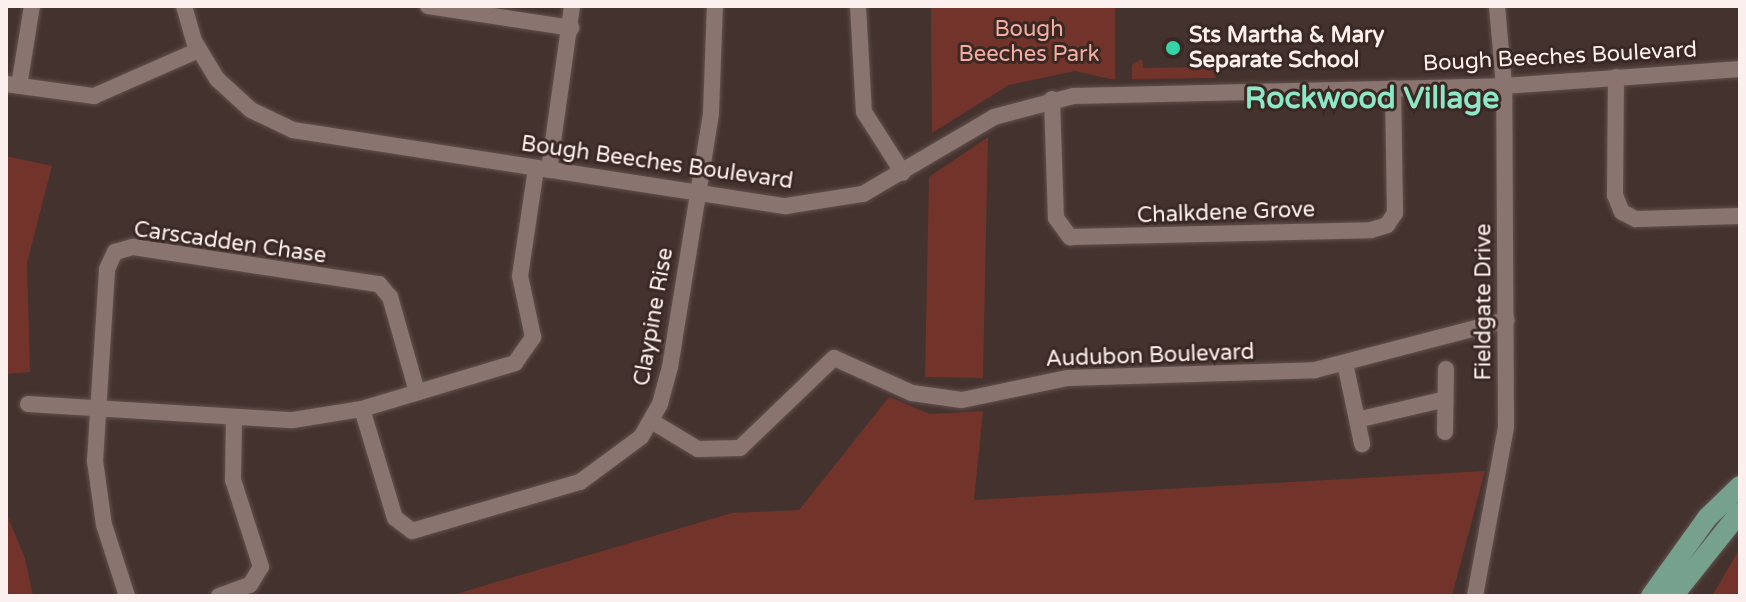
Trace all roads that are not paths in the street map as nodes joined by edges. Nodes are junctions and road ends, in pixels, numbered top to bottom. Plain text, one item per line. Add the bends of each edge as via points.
1 (32, 6) edge
2 (184, 6) edge
3 (428, 6) edge
4 (572, 6) edge
5 (715, 6) edge
6 (858, 6) edge
7 (1497, 6) edge
8 (571, 28) junction
9 (199, 50) junction
10 (1740, 69) edge
11 (1616, 77) junction
12 (12, 85) edge
13 (1504, 86) junction
14 (1393, 88) junction
15 (1052, 99) junction
16 (543, 170) junction
17 (903, 173) junction
18 (697, 195) junction
19 (1740, 216) edge
20 (1507, 320) junction
21 (1345, 363) junction
22 (1446, 369) dead end
23 (417, 392) junction
24 (1442, 400) junction
25 (28, 404) dead end
26 (98, 406) junction
27 (362, 409) junction
28 (234, 418) junction
29 (1361, 419) junction
30 (653, 422) junction
31 (1445, 432) dead end
32 (1362, 444) dead end
33 (1740, 486) edge
34 (1740, 512) edge
35 (127, 596) edge
36 (219, 596) edge
37 (1475, 596) edge
38 (1651, 596) edge
39 (1673, 596) edge

1 - 12 street
2 - 9 street, Bough Beeches Boulevard
3 - 8 street
4 - 8 street
5 - 18 street, Claypine Rise via 714,81
6 - 17 street via 864,112
7 - 13 street, Fieldgate Drive
8 - 16 street
9 - 12 street via 105,94 73,96
9 - 16 street, Bough Beeches Boulevard via 233,96 282,126
10 - 11 street, Bough Beeches Boulevard
11 - 13 street, Bough Beeches Boulevard
11 - 19 street via 1615,195 1622,212 1636,219
13 - 14 street, Bough Beeches Boulevard
13 - 20 street, Fieldgate Drive
14 - 15 street, Bough Beeches Boulevard via 1126,92
14 - 15 street, Chalkdene Grove via 1395,213 1387,225 1371,230 1070,237 1056,218
15 - 17 street, Bough Beeches Boulevard via 994,117
16 - 18 street, Bough Beeches Boulevard
16 - 23 street via 520,276 533,328 531,347 515,363
17 - 18 street, Bough Beeches Boulevard via 852,198 808,206
18 - 30 street, Claypine Rise via 670,367
20 - 21 street, Audubon Boulevard
20 - 37 street, Fieldgate Drive via 1501,469
21 - 29 street
21 - 30 street, Audubon Boulevard via 1296,372 1051,380 962,400 912,393 834,358 740,448 698,449
22 - 24 street
23 - 26 street, Carscadden Chase via 390,297 379,284 128,247 115,252 107,269
23 - 27 street
24 - 29 street
24 - 31 street
25 - 26 street
26 - 28 street
26 - 35 street via 99,504
27 - 28 street via 293,420
27 - 30 street, Claypine Rise via 395,518 414,531 580,482 628,451
28 - 36 street via 233,480 261,567 250,585
29 - 32 street
33 - 38 main road via 1692,536
34 - 39 main road

